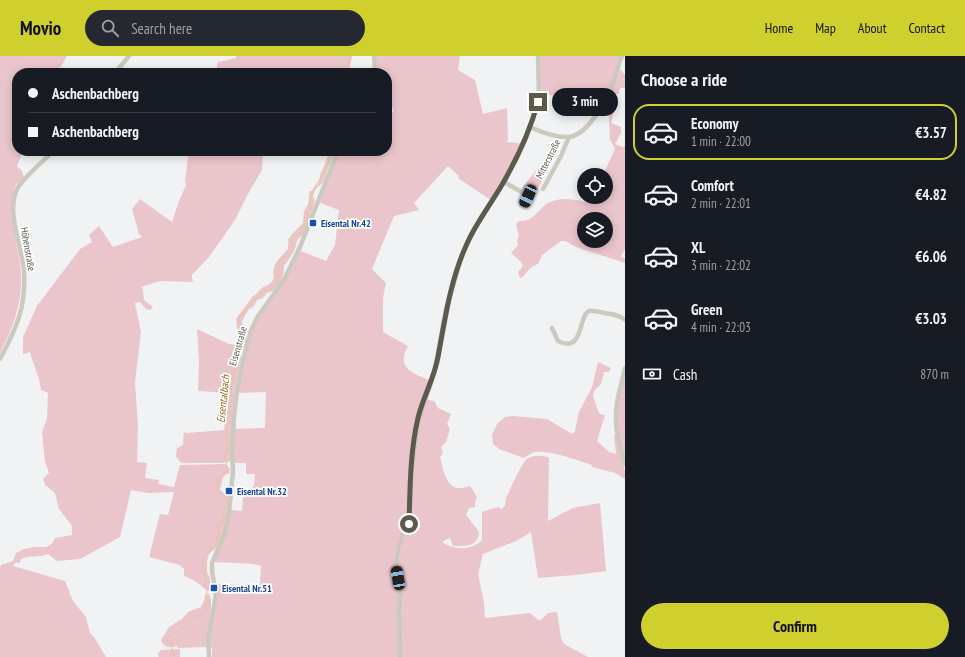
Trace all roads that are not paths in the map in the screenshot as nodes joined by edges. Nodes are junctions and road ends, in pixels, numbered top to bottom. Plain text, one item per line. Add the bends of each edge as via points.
1 (129, 56) edge
2 (374, 56) edge
3 (538, 56) edge
4 (622, 56) edge
5 (118, 68) edge
6 (375, 68) edge
7 (530, 128) junction
8 (569, 137) junction
9 (48, 156) edge
10 (336, 156) edge
11 (504, 182) junction
12 (543, 189) dead end
13 (524, 203) dead end
14 (625, 320) edge
15 (552, 328) dead end
16 (0, 359) edge
17 (625, 368) edge
18 (625, 464) edge
19 (209, 657) edge
20 (400, 657) edge

1 - 5 street
2 - 6 street
3 - 7 street via 539,96
4 - 8 street, Mitterstraße via 600,110 586,128
7 - 8 street, Mitterstraße
7 - 11 street
8 - 12 street, Mitterstraße
9 - 16 street, Höhenstraße via 21,184 16,194 14,215 24,270 23,302 17,325
10 - 19 street, Eisenstraße via 284,280 267,302 251,330 243,360 236,391 230,513 212,566 216,595 208,640
11 - 13 street via 530,197
11 - 20 street via 461,258 446,309 434,374 418,422 411,475 409,524 402,536 396,567 400,594
14 - 15 street via 618,316 590,311 585,315 576,338 566,343 558,341
17 - 18 street via 616,418

